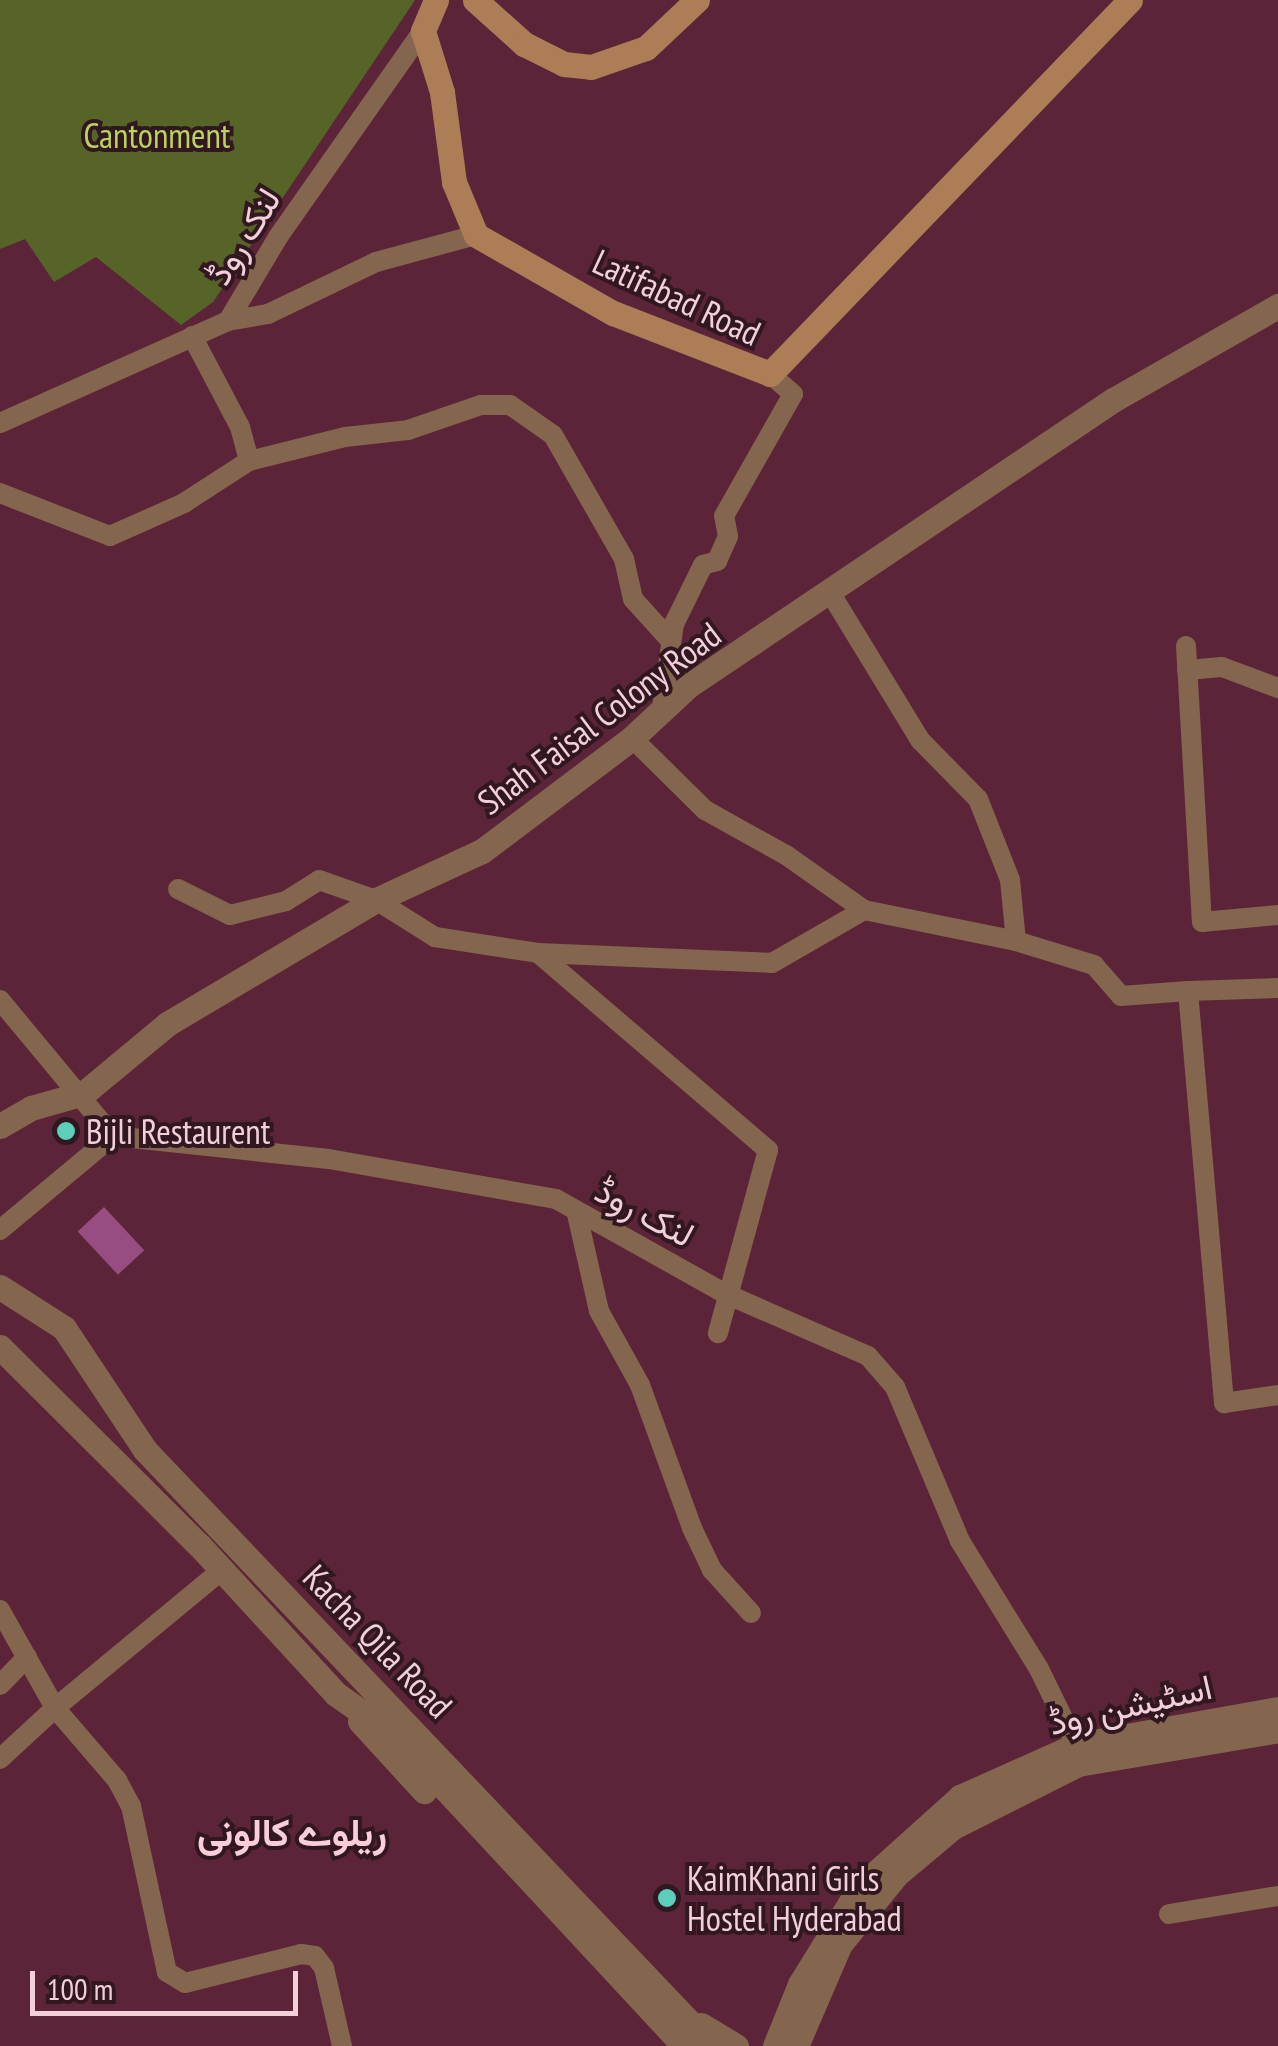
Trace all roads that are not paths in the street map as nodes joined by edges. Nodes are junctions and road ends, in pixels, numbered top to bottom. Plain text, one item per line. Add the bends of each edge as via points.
1 (436, 0) edge
2 (476, 0) edge
3 (697, 0) edge
4 (1130, 0) edge
5 (424, 31) junction
6 (476, 235) junction
7 (1278, 306) edge
8 (228, 320) junction
9 (192, 336) junction
10 (770, 374) junction
11 (0, 422) edge
12 (249, 461) junction
13 (0, 493) edge
14 (831, 594) junction
15 (670, 640) junction
16 (1186, 646) dead end
17 (1187, 670) junction
18 (1278, 688) edge
19 (662, 708) junction
20 (632, 738) junction
21 (178, 888) dead end
22 (376, 900) junction
23 (864, 910) junction
24 (1278, 915) edge
25 (1016, 941) junction
26 (538, 953) junction
27 (1278, 988) edge
28 (1188, 991) junction
29 (0, 1000) edge
30 (84, 1093) junction
31 (0, 1126) edge
32 (113, 1136) junction
33 (576, 1214) junction
34 (0, 1230) edge
35 (0, 1287) edge
36 (724, 1293) junction
37 (718, 1333) dead end
38 (0, 1347) edge
39 (1278, 1395) edge
40 (222, 1570) junction
41 (0, 1610) edge
42 (751, 1613) dead end
43 (27, 1657) junction
44 (355, 1666) junction
45 (0, 1685) edge
46 (336, 1694) junction
47 (56, 1708) junction
48 (1278, 1709) edge
49 (388, 1728) junction
50 (1278, 1730) edge
51 (1076, 1746) junction
52 (0, 1758) edge
53 (1278, 1896) edge
54 (1169, 1914) dead end
55 (674, 2004) junction
56 (784, 2039) edge
57 (342, 2046) edge
58 (664, 2046) edge
59 (684, 2046) edge
60 (712, 2046) edge
61 (736, 2046) edge
62 (749, 2046) edge

1 - 5 main road
2 - 3 main road via 524,44 564,64 591,67 646,48
4 - 10 main road, Latifabad Road
5 - 6 main road via 442,92 454,182
5 - 8 street, لنک روڈ via 278,236
6 - 8 street via 376,262 268,314
6 - 10 main road, Latifabad Road via 613,313
7 - 14 street, Shah Faisal Colony Road via 1113,400
8 - 9 street, لنک روڈ
9 - 11 street, لنک روڈ
9 - 12 street via 240,427
10 - 15 street via 793,394 724,516 728,536 717,561 702,565
12 - 13 street via 184,503 110,536
12 - 15 street via 345,437 408,430 481,405 510,405 553,435 624,559 633,600
14 - 19 street, Shah Faisal Colony Road
14 - 25 street via 920,740 978,799 1010,880
15 - 19 street
16 - 17 street
17 - 18 street via 1222,667
17 - 24 street via 1202,922
19 - 20 street, Shah Faisal Colony Road
20 - 22 street, Shah Faisal Colony Road via 482,851
20 - 23 street via 705,810 786,855
21 - 22 street via 230,915 286,900 319,880
22 - 26 street via 435,937
22 - 30 street, Shah Faisal Colony Road via 167,1024
23 - 25 street
23 - 26 street via 772,963
25 - 28 street via 1094,964 1121,996
26 - 36 street via 768,1150
27 - 28 street
28 - 39 street via 1224,1403
29 - 30 street
30 - 31 street, Shah Faisal Colony Road via 30,1108
30 - 32 street
32 - 33 street, لنک روڈ via 329,1158 556,1199
32 - 34 street
33 - 36 street, لنک روڈ
33 - 42 street via 599,1312 640,1385 692,1528 712,1570
35 - 44 street, Kacha Qila Road via 64,1328 145,1450
36 - 37 street
36 - 51 street, لنک روڈ via 868,1356 895,1387 960,1540 1039,1669
38 - 40 street, Kacha Qila Road
40 - 46 street, Kacha Qila Road
40 - 47 street
41 - 43 street
43 - 45 street
43 - 47 street
44 - 49 street
44 - 55 street, Kacha Qila Road
46 - 49 street
46 - 58 street, Kacha Qila Road
47 - 52 street
47 - 57 street via 118,1780 131,1806 166,1972 185,1983 315,1956 324,1968
48 - 51 street, اسٹیشن روڈ
49 - 59 street
50 - 56 street, اسٹیشن روڈ via 1078,1764 953,1827 896,1875 840,1944
51 - 56 street, اسٹیشن روڈ via 972,1789 876,1869 820,1947
53 - 54 street
55 - 60 street, Kacha Qila Road
55 - 61 street
56 - 62 street

